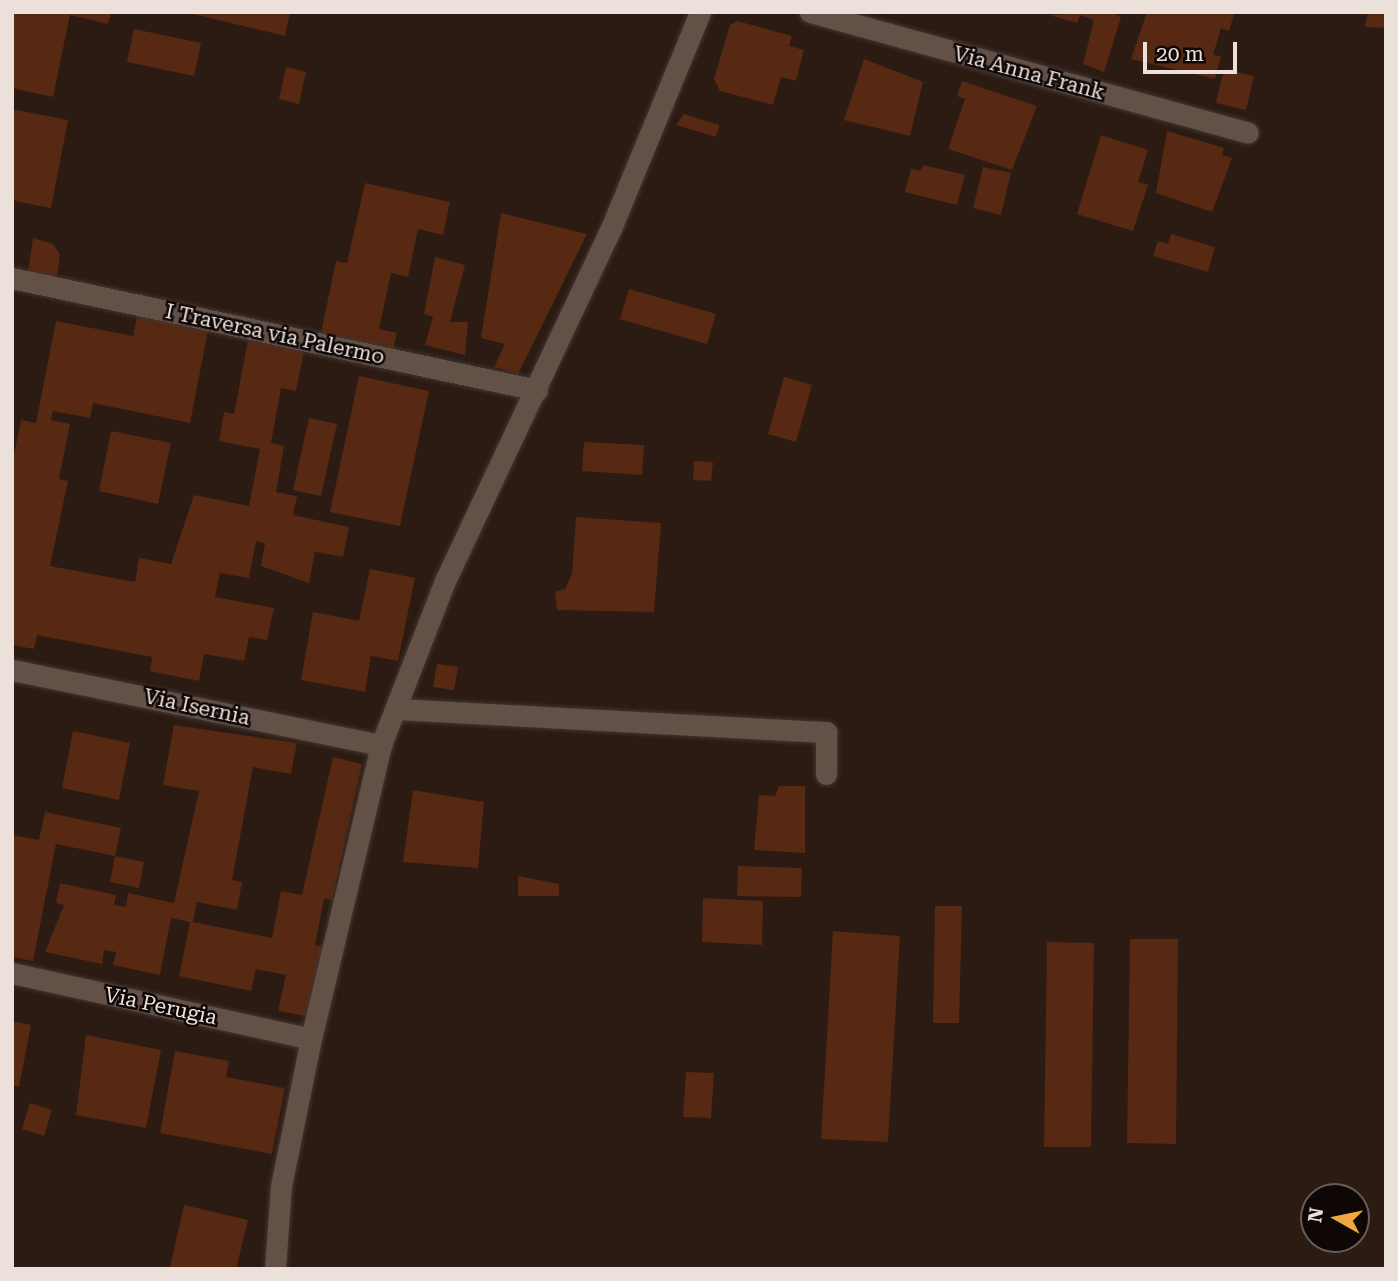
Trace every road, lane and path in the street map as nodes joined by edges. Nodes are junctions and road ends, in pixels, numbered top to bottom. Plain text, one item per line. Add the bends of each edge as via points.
1 (700, 12) edge
2 (810, 12) edge
3 (1248, 133) dead end
4 (12, 278) edge
5 (537, 390) junction
6 (12, 670) edge
7 (398, 709) junction
8 (381, 745) junction
9 (825, 774) dead end
10 (12, 974) edge
11 (311, 1039) junction
12 (275, 1269) edge

1 - 5 street
2 - 3 street, Via Anna Frank
4 - 5 street, I Traversa via Palermo
5 - 7 street via 445,581
6 - 8 street, Via Isernia
7 - 8 street
7 - 9 street via 827,732
8 - 11 street
10 - 11 street, Via Perugia
11 - 12 street via 281,1186

